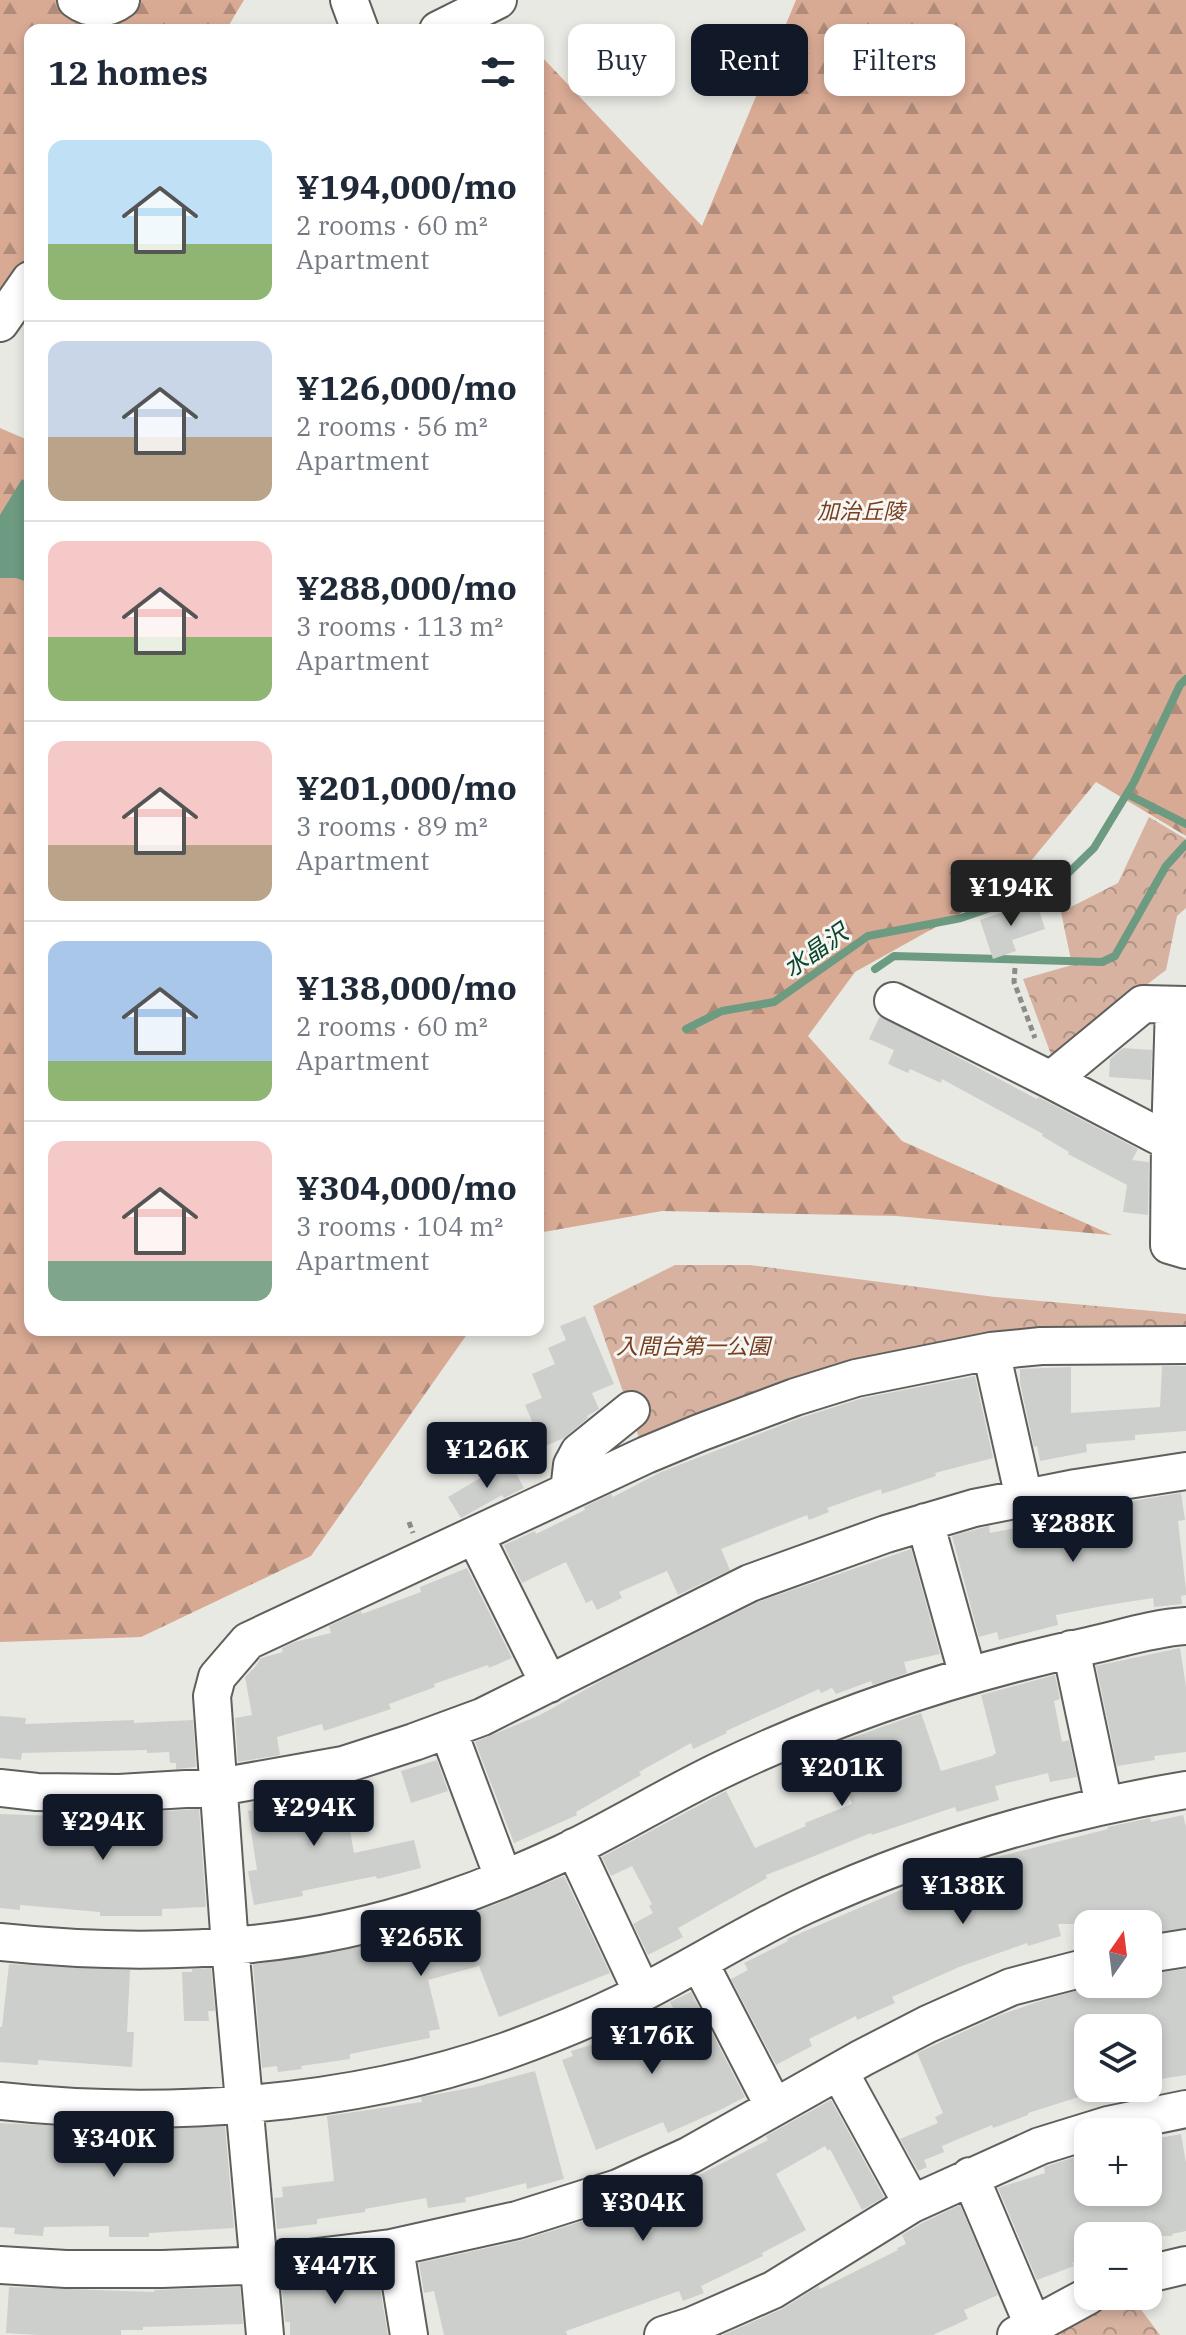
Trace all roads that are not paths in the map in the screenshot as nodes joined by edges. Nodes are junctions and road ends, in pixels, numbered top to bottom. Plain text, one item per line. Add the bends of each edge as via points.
1 (76, 0) edge
2 (121, 0) edge
3 (349, 0) edge
4 (498, 0) edge
5 (358, 24) edge
6 (450, 24) edge
7 (24, 289) edge
8 (0, 323) edge
9 (893, 1001) dead end
10 (1180, 1005) edge
11 (1051, 1080) junction
12 (1170, 1142) junction
13 (1186, 1250) edge
14 (1186, 1345) edge
15 (991, 1351) junction
16 (631, 1410) dead end
17 (1186, 1471) edge
18 (569, 1491) junction
19 (1024, 1498) junction
20 (925, 1522) junction
21 (475, 1536) junction
22 (1186, 1626) edge
23 (1071, 1649) junction
24 (968, 1676) junction
25 (549, 1684) junction
26 (448, 1730) junction
27 (219, 1787) junction
28 (0, 1788) edge
29 (1186, 1790) edge
30 (1104, 1805) junction
31 (574, 1847) junction
32 (503, 1877) junction
33 (0, 1942) edge
34 (230, 1946) junction
35 (1186, 1948) edge
36 (1162, 1952) edge
37 (699, 1962) junction
38 (1074, 1971) edge
39 (642, 1992) junction
40 (839, 2071) junction
41 (0, 2101) edge
42 (245, 2103) junction
43 (774, 2107) junction
44 (1186, 2109) edge
45 (970, 2176) junction
46 (912, 2204) junction
47 (395, 2248) junction
48 (259, 2264) junction
49 (0, 2265) edge
50 (1186, 2265) edge
51 (1162, 2271) edge
52 (1074, 2304) edge
53 (1024, 2332) edge
54 (265, 2335) edge
55 (409, 2335) edge
56 (663, 2335) edge

1 - 2 street via 101,9
3 - 5 street
4 - 6 street
7 - 8 street
9 - 11 street
10 - 11 street via 1143,1004
10 - 12 street
11 - 12 street
12 - 13 street via 1169,1245
14 - 15 street
15 - 18 street via 856,1378 795,1397
15 - 19 street
16 - 18 street via 579,1452
17 - 19 street
18 - 21 street
19 - 20 street
20 - 24 street
20 - 25 street via 750,1583
21 - 25 street
21 - 27 street via 248,1641 217,1677 212,1696
22 - 23 street
23 - 24 street
23 - 30 street
24 - 31 street via 802,1732
25 - 26 street
26 - 27 street via 343,1765
26 - 32 street
27 - 28 street via 119,1793
27 - 34 street
29 - 30 street
30 - 37 street via 1001,1832 869,1877
31 - 32 street
31 - 39 street
32 - 34 street via 358,1927
33 - 34 street via 153,1949
34 - 42 street
35 - 36 street
37 - 39 street
37 - 43 street
38 - 40 street via 1011,1987
39 - 42 street via 507,2051 427,2074 344,2093
40 - 43 street
40 - 46 street
41 - 42 street via 139,2110
42 - 48 street
43 - 47 street via 618,2188 517,2220
44 - 45 street via 1067,2137
45 - 46 street
45 - 53 street
46 - 56 street via 773,2290
47 - 48 street
47 - 55 street
48 - 49 street via 162,2269
48 - 54 street
50 - 51 street
52 - 53 street

